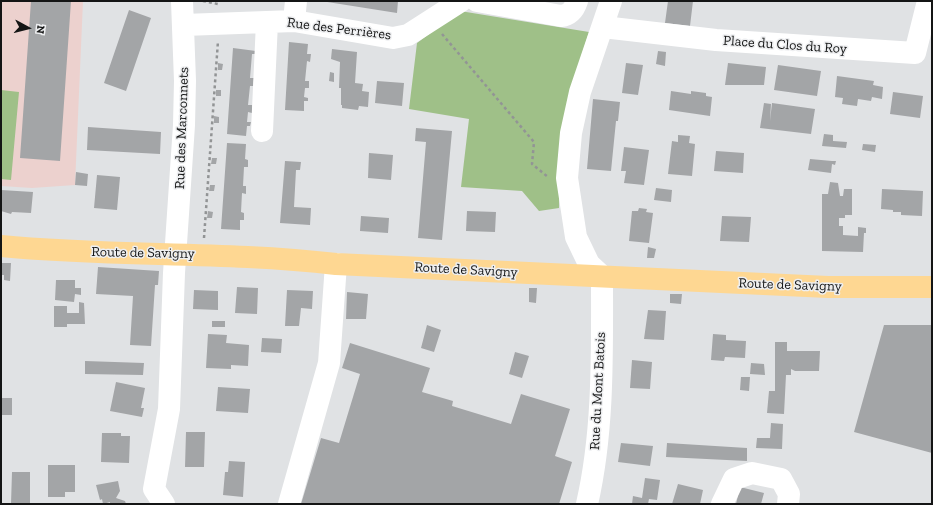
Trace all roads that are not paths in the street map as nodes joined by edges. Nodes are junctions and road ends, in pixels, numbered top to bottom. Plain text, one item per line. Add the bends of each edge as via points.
1 (182, 1) edge
2 (461, 1) edge
3 (477, 1) edge
4 (577, 1) edge
5 (611, 1) edge
6 (928, 1) edge
7 (219, 9) edge
8 (295, 11) edge
9 (267, 22) junction
10 (184, 25) junction
11 (603, 27) junction
12 (262, 131) dead end
13 (1, 246) edge
14 (176, 254) junction
15 (336, 264) junction
16 (602, 276) junction
17 (932, 287) edge
18 (164, 504) edge
19 (289, 504) edge
20 (587, 504) edge
21 (722, 504) edge
22 (788, 504) edge

1 - 10 street, Rue des Marconnets
2 - 8 street, Rue des Perrières via 408,34 393,38
3 - 4 street via 561,16 574,9
5 - 11 street
6 - 11 street, Place du Clos du Roy via 915,53 716,40
7 - 9 street, Rue des Perrières
7 - 10 street, Rue des Perrières
8 - 9 street, Rue des Perrières
9 - 12 street
10 - 14 street, Rue des Marconnets via 184,125
11 - 16 street via 580,92 571,133 567,178 576,237 589,264
13 - 14 main road, Route de Savigny via 83,252
14 - 15 main road, Route de Savigny via 290,259
14 - 18 street, Rue des Marconnets via 169,409 154,489
15 - 16 main road, Route de Savigny
15 - 19 street via 330,363
16 - 17 main road, Route de Savigny via 828,287
16 - 20 street, Rue du Mont Batois via 598,426
21 - 22 street via 734,479 752,473 781,478 789,494

